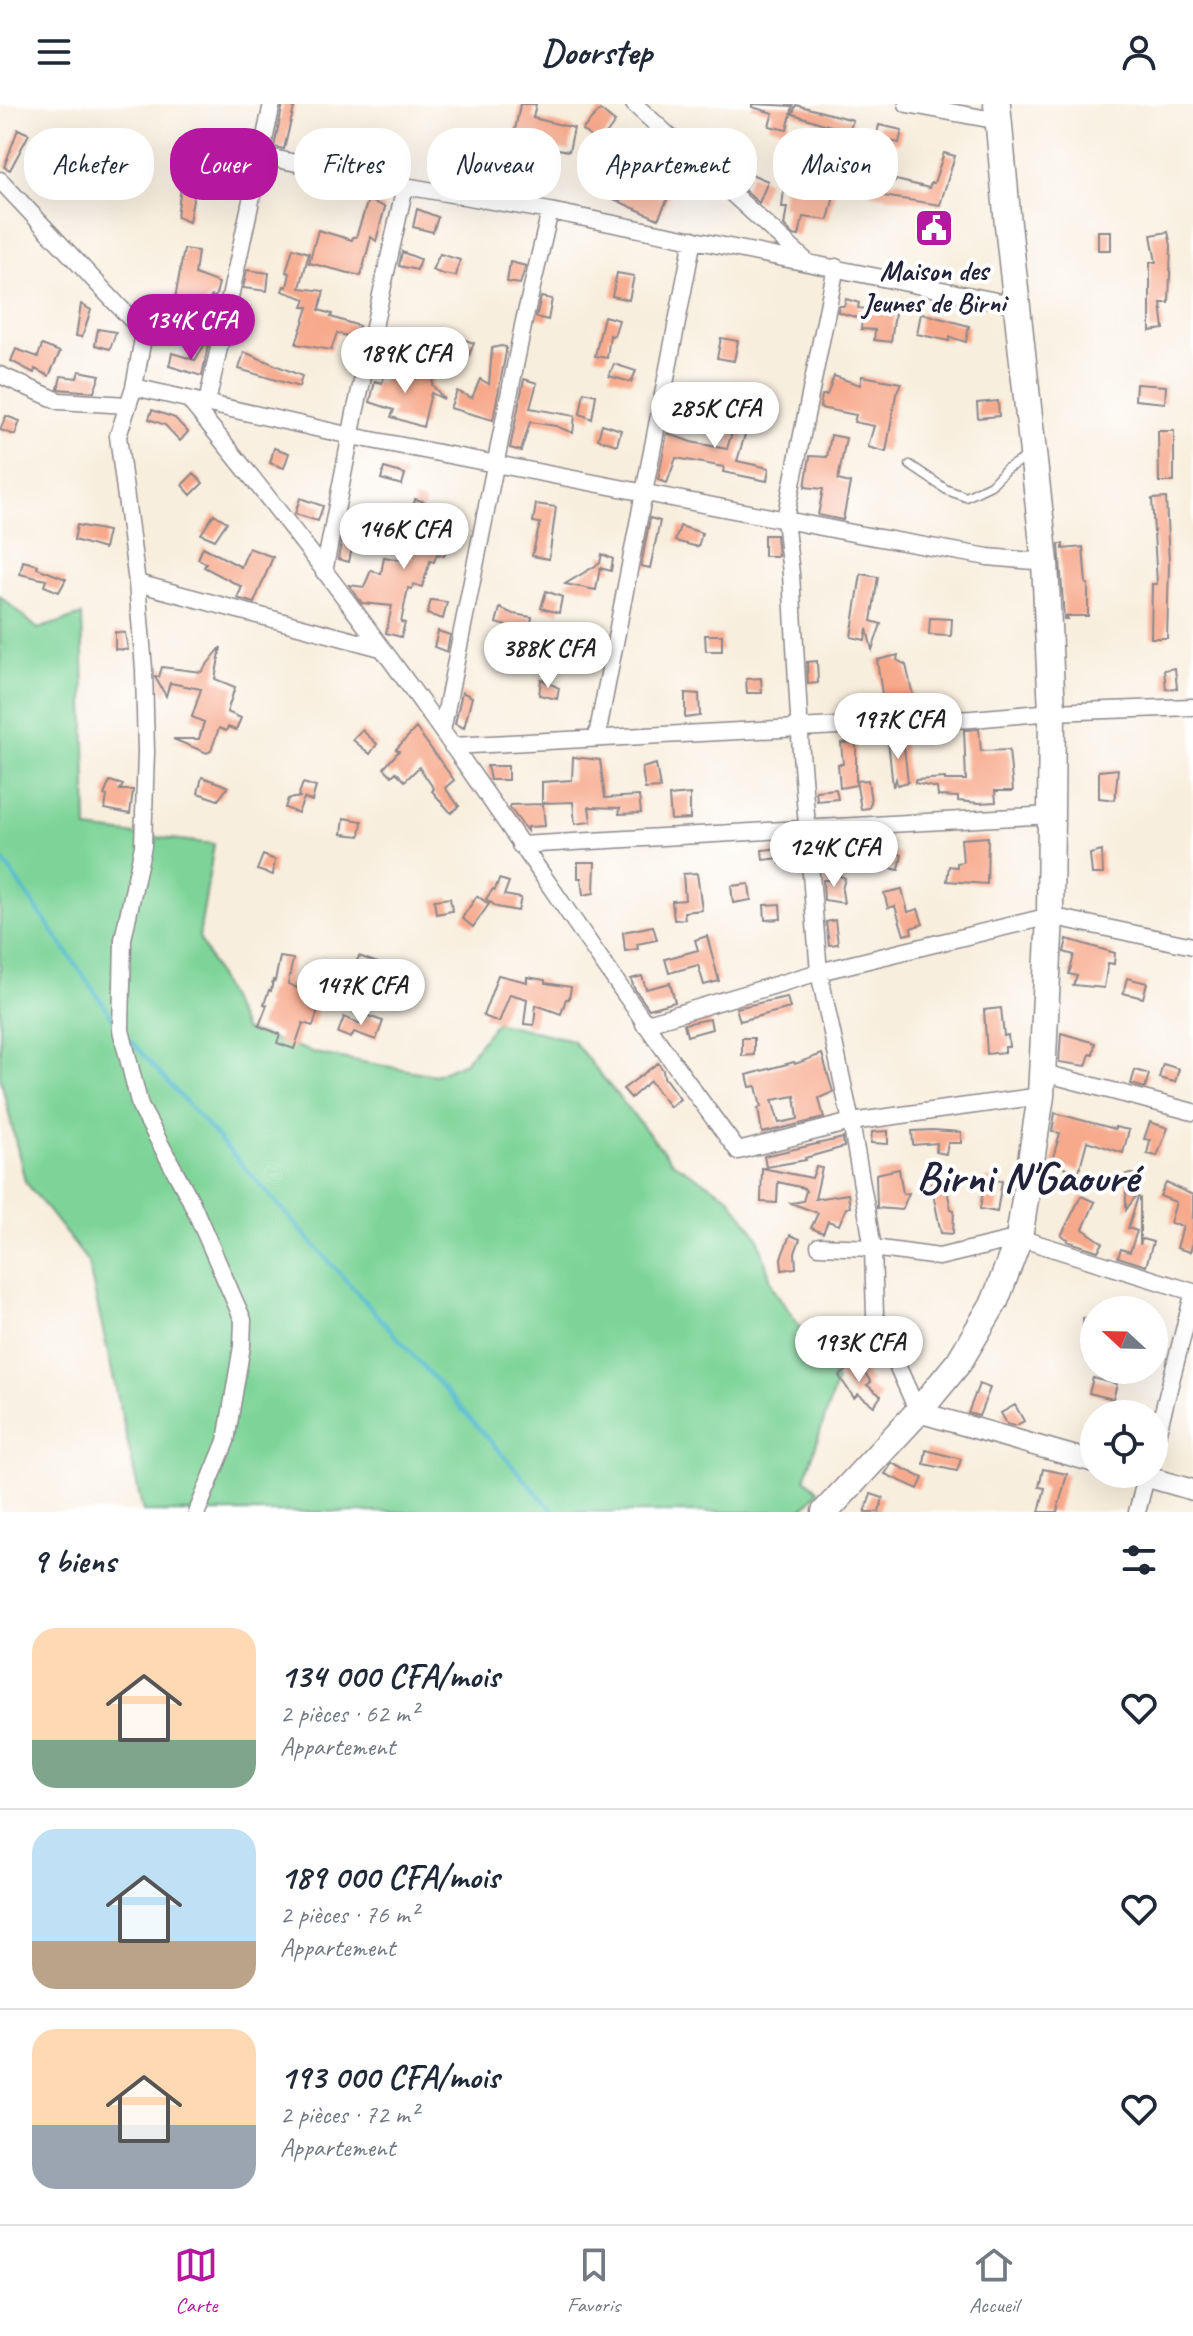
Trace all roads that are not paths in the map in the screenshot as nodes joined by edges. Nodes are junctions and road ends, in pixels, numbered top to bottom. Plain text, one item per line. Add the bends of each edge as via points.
1 (272, 104) edge
2 (634, 104) edge
3 (907, 104) edge
4 (998, 112) edge
5 (264, 128) edge
6 (0, 180) edge
7 (411, 187) edge
8 (246, 200) edge
9 (402, 200) edge
10 (550, 211) junction
11 (693, 239) junction
12 (808, 262) junction
13 (836, 267) junction
14 (1016, 305) junction
15 (0, 375) edge
16 (134, 387) junction
17 (188, 399) junction
18 (207, 403) junction
19 (128, 405) junction
20 (351, 436) junction
21 (1033, 453) junction
22 (496, 462) junction
23 (910, 465) dead end
24 (644, 491) junction
25 (785, 519) junction
26 (1045, 562) junction
27 (324, 572) junction
28 (137, 583) junction
29 (381, 648) junction
30 (1193, 707) edge
31 (1052, 712) junction
32 (800, 726) junction
33 (442, 731) junction
34 (597, 736) junction
35 (452, 746) junction
36 (1051, 815) junction
37 (808, 827) junction
38 (520, 845) junction
39 (1050, 916) junction
40 (1193, 946) edge
41 (819, 972) junction
42 (644, 1024) junction
43 (1042, 1084) junction
44 (1193, 1112) edge
45 (851, 1122) junction
46 (1019, 1238) junction
47 (819, 1246) dead end
48 (873, 1248) junction
49 (1193, 1294) edge
50 (1166, 1400) edge
51 (918, 1412) junction
52 (1080, 1458) edge
53 (1168, 1482) edge
54 (1142, 1488) edge
55 (1193, 1490) edge
56 (197, 1512) edge
57 (825, 1512) edge
58 (1137, 1512) edge

1 - 5 street
2 - 12 street
3 - 4 street
4 - 14 highway
6 - 16 street via 144,333
7 - 10 street
8 - 18 street
9 - 20 street
10 - 11 street
10 - 22 street
11 - 12 street
11 - 24 street
12 - 13 street
13 - 14 street
13 - 25 street
14 - 21 highway
15 - 19 street via 59,401
16 - 17 street
16 - 19 street
17 - 18 street
17 - 27 street
18 - 20 street
19 - 28 street via 118,436
20 - 22 street
20 - 27 street
21 - 23 lane via 966,497
21 - 26 highway
22 - 24 street
22 - 33 street
24 - 25 street
24 - 34 street
25 - 26 street via 988,557
25 - 32 street
26 - 31 highway
27 - 29 street
28 - 29 street
28 - 56 street via 144,669 144,830 123,939 121,1030 140,1106 191,1201 243,1320 226,1441
29 - 33 street
30 - 31 street
31 - 32 street
31 - 36 highway
32 - 34 street
32 - 37 street
33 - 35 street
34 - 35 street
35 - 38 street
36 - 37 street
36 - 39 highway
37 - 38 street
37 - 41 street
38 - 42 street
39 - 40 street
39 - 41 street
39 - 43 highway
41 - 42 street
41 - 45 street
42 - 45 street via 738,1151
43 - 44 street
43 - 45 street
43 - 46 highway
45 - 48 street
46 - 48 street via 939,1257
46 - 49 street
46 - 51 highway via 978,1332
47 - 48 street
48 - 51 street via 875,1316
49 - 50 street
51 - 52 street
51 - 57 highway
53 - 55 street
54 - 58 street

